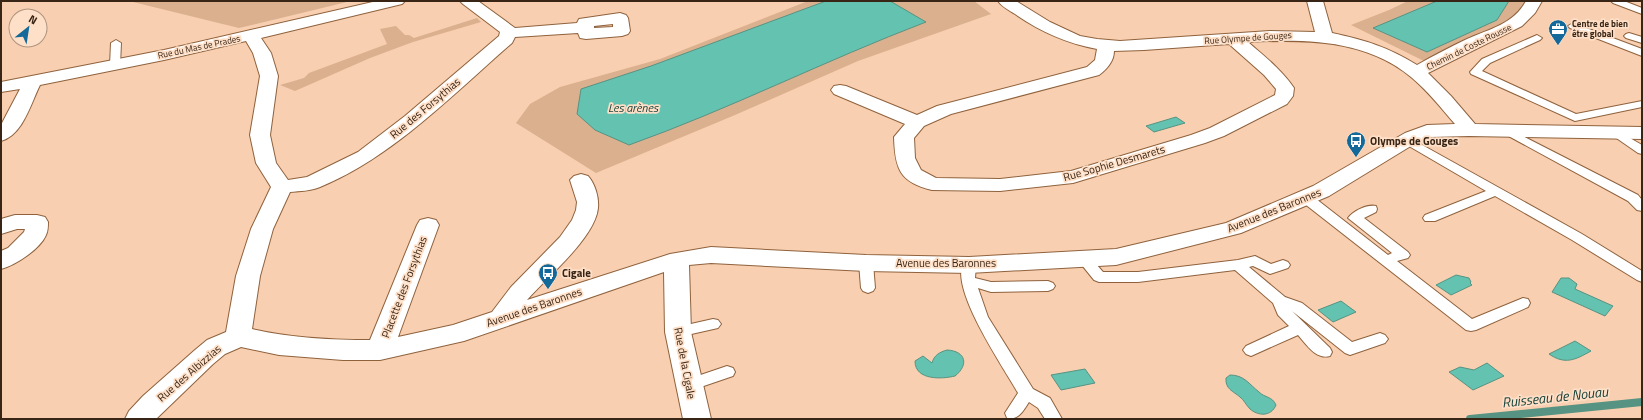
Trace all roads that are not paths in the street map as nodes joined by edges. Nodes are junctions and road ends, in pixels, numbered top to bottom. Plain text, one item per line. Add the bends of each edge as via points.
1 (396, 1) edge
2 (468, 1) edge
3 (1006, 1) edge
4 (1315, 1) edge
5 (1534, 1) edge
6 (1616, 1) edge
7 (1642, 11) edge
8 (1573, 26) dead end
9 (586, 28) dead end
10 (509, 33) junction
11 (251, 36) junction
12 (1629, 36) dead end
13 (1324, 37) junction
14 (1234, 38) junction
15 (1537, 38) dead end
16 (1642, 40) edge
17 (116, 43) dead end
18 (1105, 46) junction
19 (1642, 53) edge
20 (115, 65) junction
21 (1416, 72) junction
22 (33, 81) junction
23 (1, 87) edge
24 (840, 90) dead end
25 (1642, 104) edge
26 (917, 122) junction
27 (1469, 130) junction
28 (1507, 131) junction
29 (1616, 132) junction
30 (1642, 133) edge
31 (1, 135) edge
32 (1406, 140) junction
33 (1642, 150) edge
34 (581, 180) dead end
35 (282, 187) junction
36 (1496, 191) junction
37 (1306, 198) junction
38 (1642, 207) edge
39 (1371, 210) dead end
40 (1430, 218) dead end
41 (428, 225) dead end
42 (1, 227) edge
43 (678, 259) junction
44 (1084, 259) junction
45 (1385, 260) junction
46 (1, 261) edge
47 (866, 263) junction
48 (1238, 265) junction
49 (1283, 265) dead end
50 (969, 273) junction
51 (1642, 277) edge
52 (1048, 286) dead end
53 (868, 288) dead end
54 (1280, 300) junction
55 (1523, 303) dead end
56 (501, 318) junction
57 (713, 324) dead end
58 (1300, 328) junction
59 (678, 332) junction
60 (238, 337) junction
61 (1380, 339) dead end
62 (380, 350) junction
63 (1251, 350) dead end
64 (1324, 352) dead end
65 (727, 372) dead end
66 (689, 385) junction
67 (1027, 393) junction
68 (1013, 413) dead end
69 (139, 419) edge
70 (696, 419) edge
71 (1054, 419) edge

1 - 11 street, Rue du Mas de Prades
2 - 10 street
3 - 18 street, Rue Olympe de Gouges via 1041,25 1067,37
4 - 13 street
5 - 21 street, Chemin de Coste Rousse via 1525,18 1512,26
6 - 7 lane
8 - 19 lane
9 - 10 street
10 - 35 street, Rue des Forsythias via 506,39 412,120 365,156 312,183
11 - 20 street, Rue du Mas de Prades
11 - 35 street via 262,53 269,76 260,135 266,164
12 - 16 lane
13 - 14 street, Rue Olympe de Gouges via 1284,35
13 - 21 street, Rue Olympe de Gouges via 1379,51
14 - 18 street, Rue Olympe de Gouges
14 - 26 street, Rue Sophie Desmarets via 1285,88 1284,96 1280,100 1198,139 1073,177 1000,185 932,184 912,174 905,158 904,137
15 - 25 lane via 1486,61 1476,72 1575,118
17 - 20 lane
18 - 26 street, Rue Sophie Desmarets via 1107,55 1104,62 1093,71 944,110
20 - 22 street, Rue du Mas de Prades
21 - 27 street, Rue Olympe de Gouges via 1449,105
22 - 23 street, Rue du Mas de Prades
22 - 31 street via 11,126
24 - 26 street
27 - 28 street, Avenue des Baronnes
27 - 32 street, Avenue des Baronnes via 1427,131
28 - 29 street, Avenue des Baronnes
28 - 38 lane via 1633,198
29 - 30 street, Avenue des Baronnes
29 - 33 lane
32 - 36 lane
32 - 37 street, Avenue des Baronnes via 1321,192
34 - 56 street via 587,210 578,229
35 - 60 street via 262,229 248,276
36 - 40 lane
36 - 51 lane
37 - 44 street, Avenue des Baronnes via 1233,228 1116,257
37 - 45 lane
39 - 45 lane via 1356,218 1403,255
41 - 62 street, Placette des Forsythias
42 - 46 street via 15,222 37,222 35,234 16,253
43 - 47 street, Avenue des Baronnes via 711,255
43 - 56 street, Avenue des Baronnes
43 - 59 street, Rue de la Cigale
44 - 48 lane via 1099,277 1138,277
44 - 50 street, Avenue des Baronnes
45 - 55 lane via 1471,326
47 - 50 street, Avenue des Baronnes
47 - 53 lane
48 - 49 lane via 1255,261 1270,269
48 - 54 lane
50 - 52 lane via 991,288
50 - 67 lane via 981,316
54 - 58 lane via 1283,311
54 - 61 lane via 1297,307 1350,349
56 - 62 street, Avenue des Baronnes via 455,334
57 - 59 lane
58 - 63 lane
58 - 64 lane
59 - 66 street, Rue de la Cigale
60 - 62 street, Avenue des Baronnes via 279,345
60 - 69 street, Rue des Albizzias via 216,347
65 - 66 lane
66 - 70 street, Rue de la Cigale
67 - 68 lane
67 - 71 lane via 1044,403

